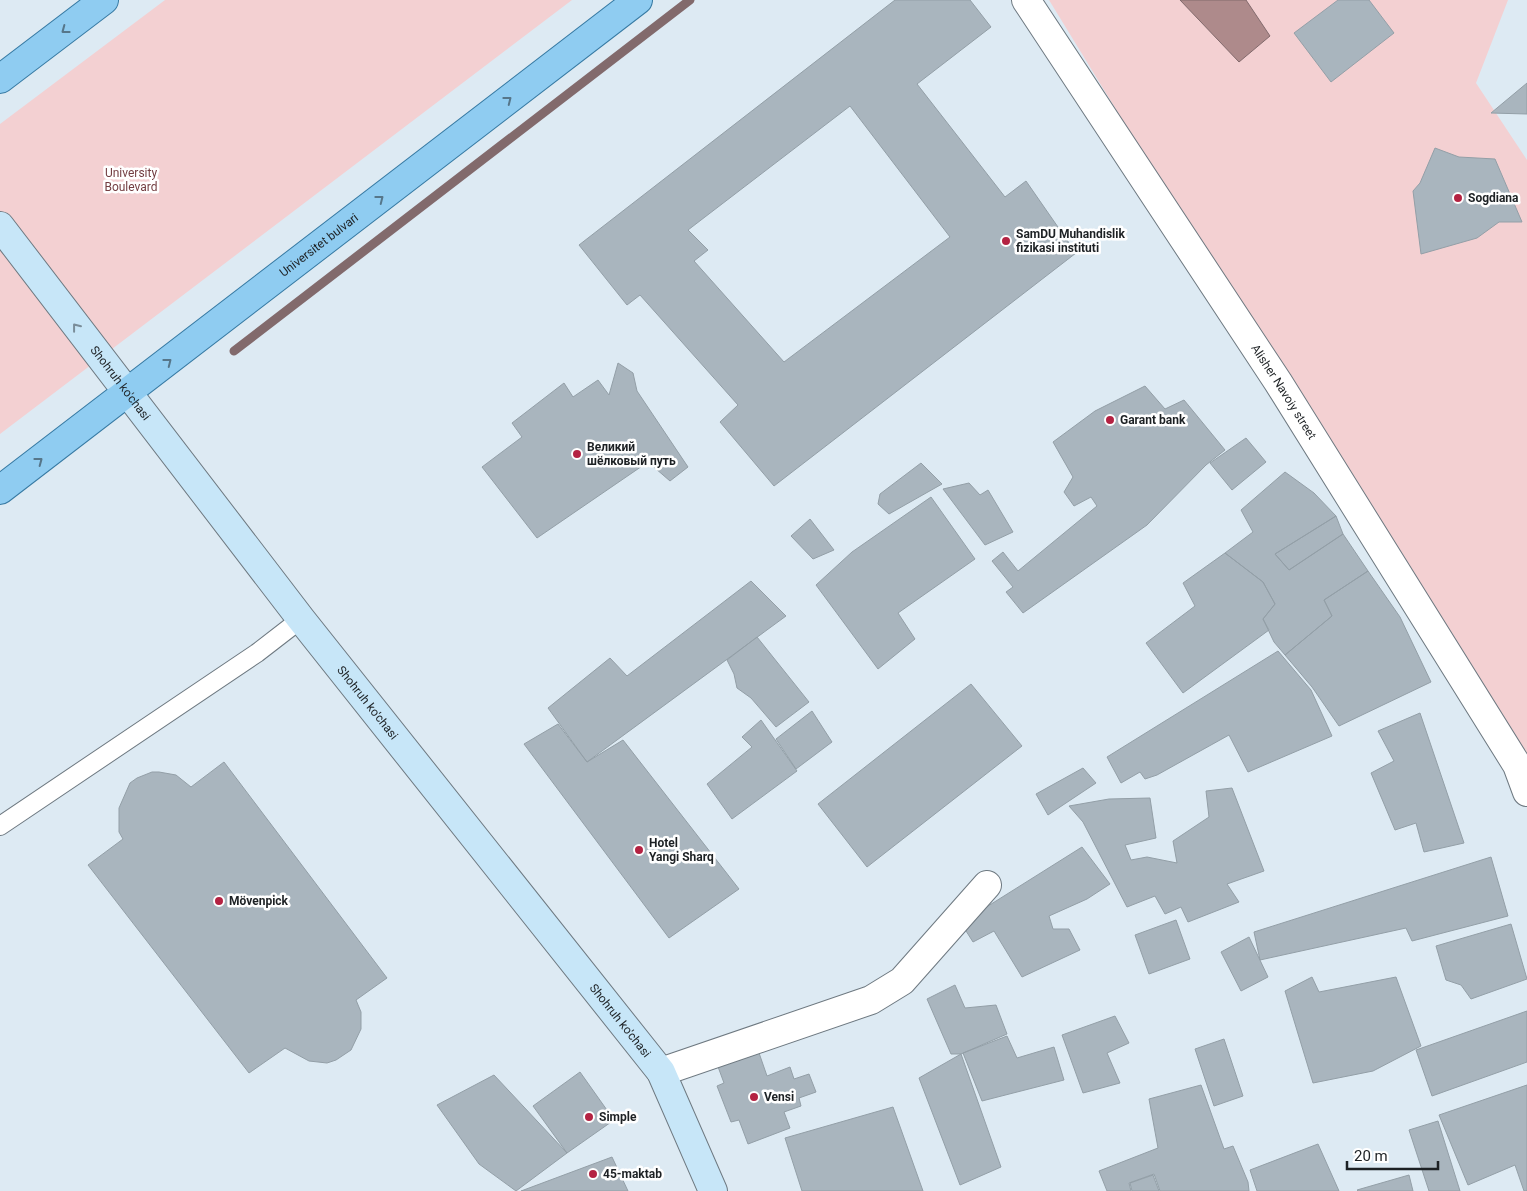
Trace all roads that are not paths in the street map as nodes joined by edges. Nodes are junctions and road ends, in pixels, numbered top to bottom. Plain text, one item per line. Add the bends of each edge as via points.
1 (104, 0) edge
2 (638, 0) edge
3 (1026, 0) edge
4 (0, 79) edge
5 (0, 226) edge
6 (127, 394) junction
7 (0, 490) edge
8 (301, 619) junction
9 (1527, 792) edge
10 (0, 826) edge
11 (987, 885) dead end
12 (661, 1072) junction
13 (713, 1191) edge

1 -> 4 main road
6 -> 2 main road, Universitet bulvari
3 - 9 street, Alisher Navoiy street via 1278,382 1517,766
6 -> 5 main road, Shohruh ko'chasi
7 -> 6 main road, Universitet bulvari
6 - 8 main road, Shohruh ko'chasi
8 - 10 lane via 257,653
8 - 12 main road, Shohruh ko'chasi
11 - 12 street via 902,981 871,1000
12 - 13 main road, Shohruh ko'chasi

